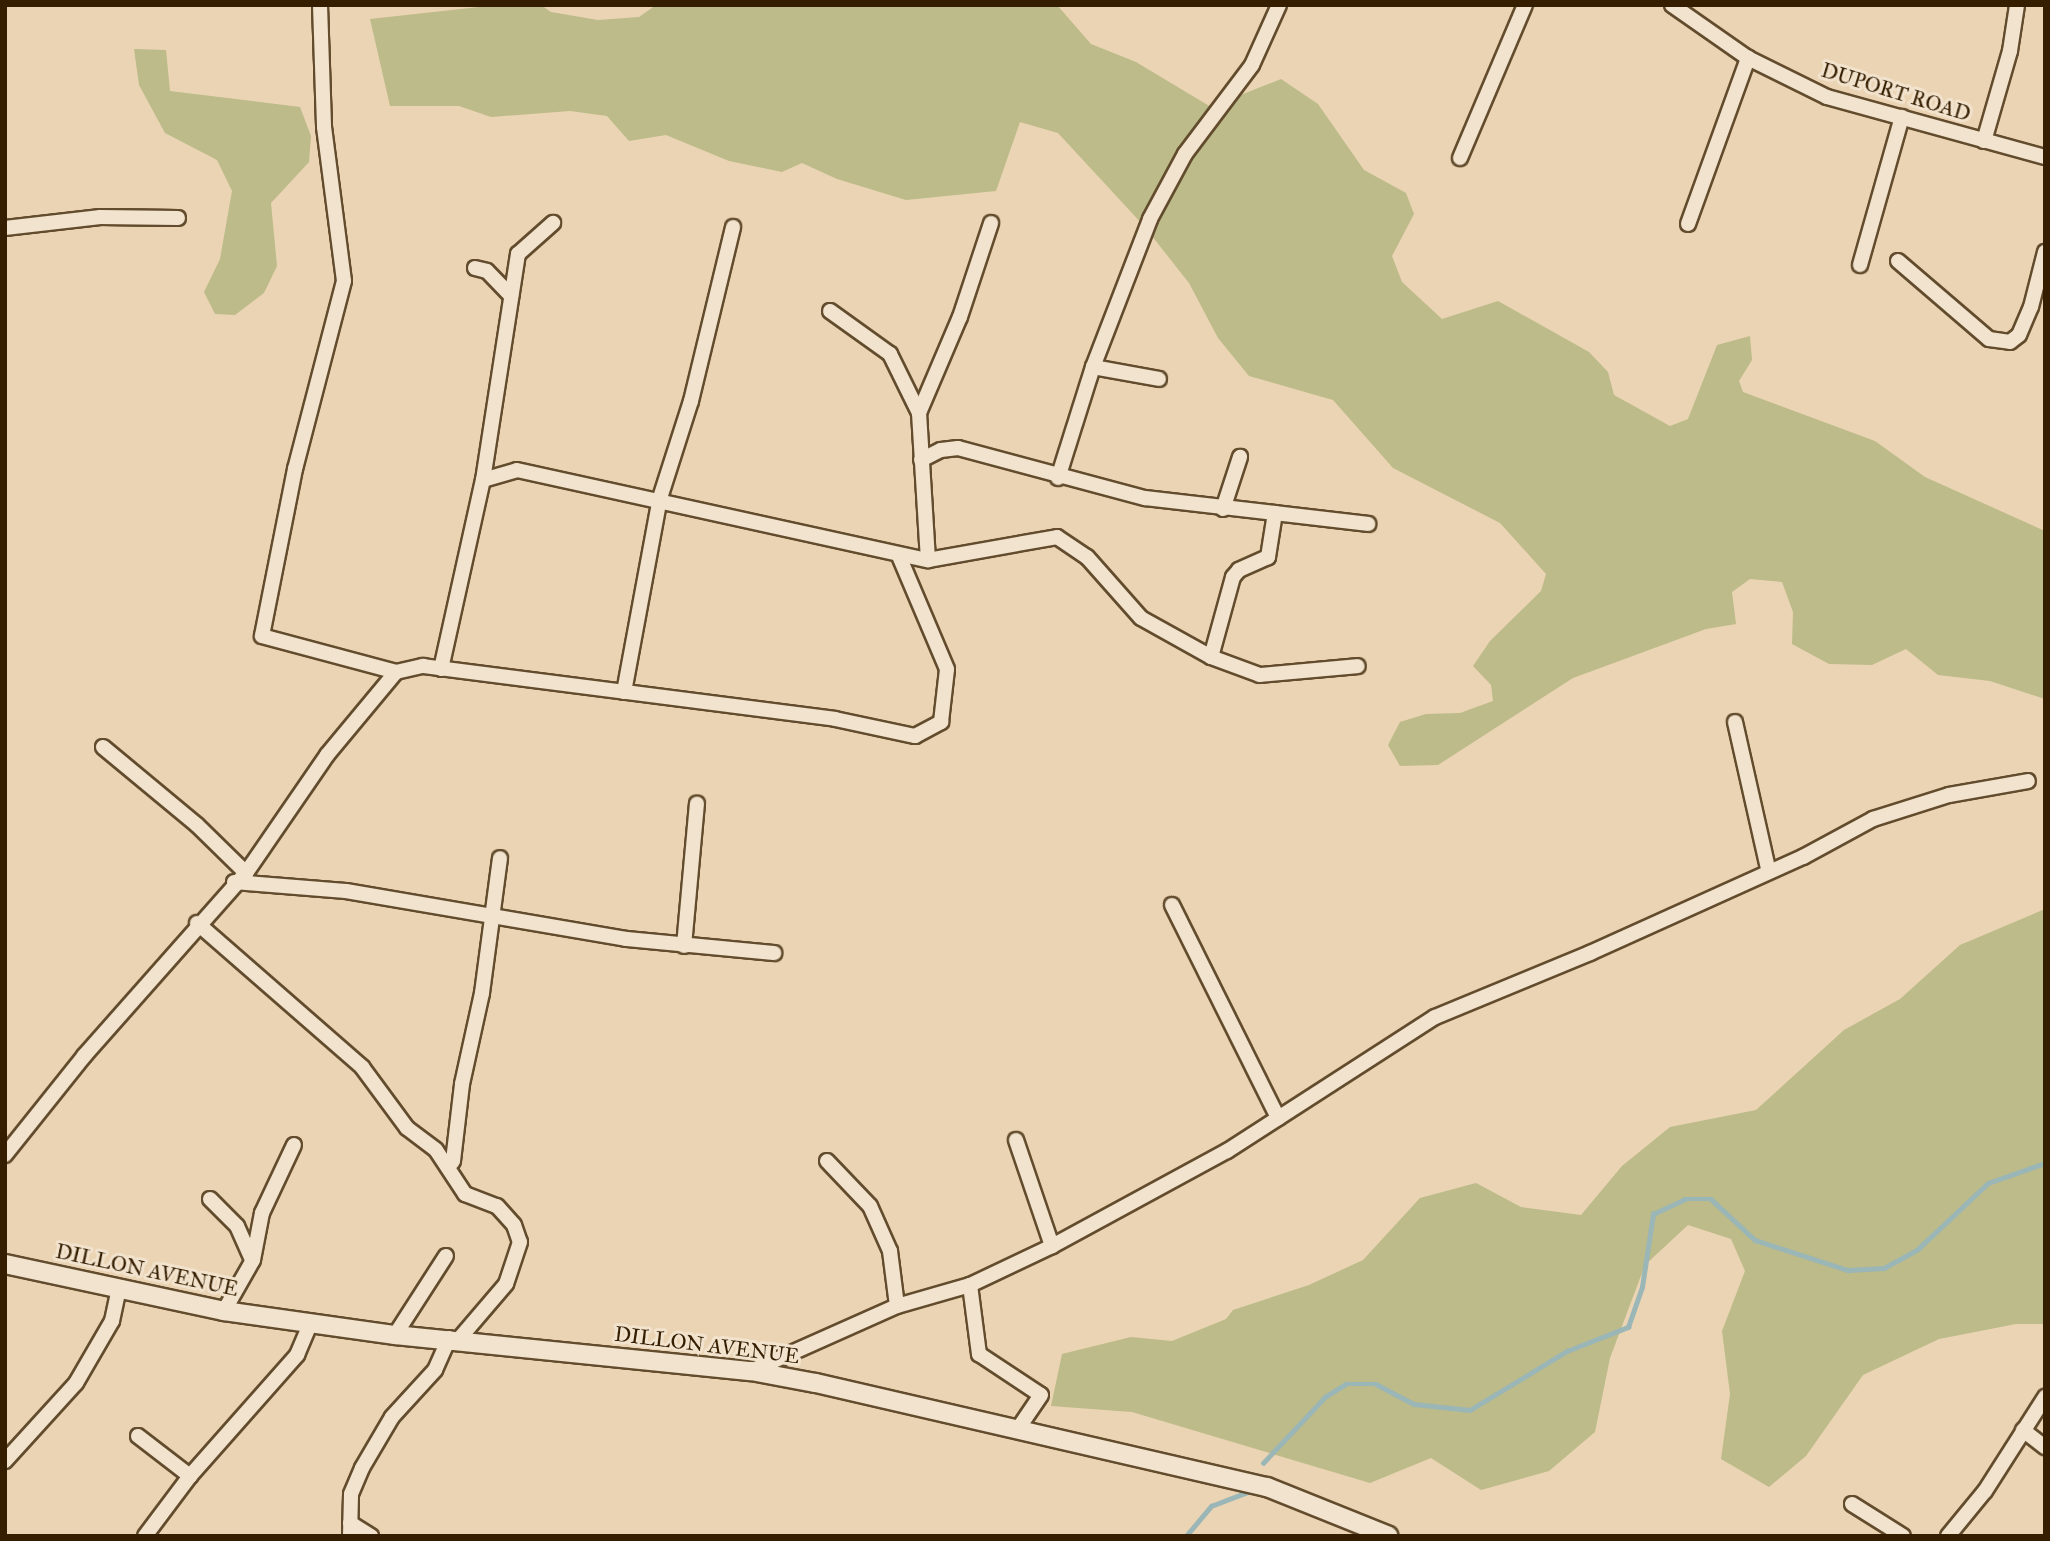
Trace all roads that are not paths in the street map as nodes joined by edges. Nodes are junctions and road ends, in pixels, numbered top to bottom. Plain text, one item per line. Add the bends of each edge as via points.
1 (320, 5) edge
2 (1279, 5) edge
3 (1525, 5) edge
4 (1671, 5) edge
5 (2017, 5) edge
6 (1748, 58) junction
7 (1902, 117) junction
8 (1984, 141) junction
9 (2045, 157) edge
10 (1460, 158) dead end
11 (178, 218) dead end
12 (553, 223) dead end
13 (991, 223) dead end
14 (1688, 224) dead end
15 (733, 227) dead end
16 (5, 228) edge
17 (2045, 252) edge
18 (1898, 261) dead end
19 (1860, 265) dead end
20 (475, 268) dead end
21 (511, 296) junction
22 (830, 311) dead end
23 (1093, 367) junction
24 (1159, 379) dead end
25 (919, 413) junction
26 (1240, 457) dead end
27 (921, 460) junction
28 (1058, 478) junction
29 (482, 480) junction
30 (660, 498) junction
31 (1223, 509) junction
32 (1275, 513) junction
33 (1368, 524) dead end
34 (899, 556) junction
35 (928, 560) junction
36 (1212, 657) junction
37 (1358, 666) dead end
38 (441, 669) junction
39 (396, 673) junction
40 (624, 692) junction
41 (1735, 722) dead end
42 (103, 747) dead end
43 (2028, 781) dead end
44 (697, 804) dead end
45 (500, 858) dead end
46 (1768, 869) junction
47 (240, 878) junction
48 (1172, 905) dead end
49 (491, 917) junction
50 (197, 923) junction
51 (684, 946) junction
52 (774, 953) dead end
53 (1278, 1118) junction
54 (1016, 1140) dead end
55 (294, 1145) dead end
56 (5, 1155) edge
57 (827, 1161) dead end
58 (449, 1166) junction
59 (210, 1199) dead end
60 (1052, 1246) junction
61 (446, 1256) dead end
62 (253, 1260) junction
63 (5, 1264) edge
64 (970, 1284) junction
65 (119, 1289) junction
66 (897, 1306) junction
67 (223, 1311) junction
68 (311, 1322) junction
69 (395, 1335) junction
70 (454, 1338) junction
71 (751, 1371) junction
72 (2045, 1397) edge
73 (1018, 1429) junction
74 (2023, 1430) junction
75 (138, 1436) dead end
76 (2045, 1447) edge
77 (5, 1461) edge
78 (190, 1476) junction
79 (1852, 1504) dead end
80 (350, 1529) edge
81 (145, 1536) edge
82 (371, 1536) edge
83 (1390, 1536) edge
84 (1903, 1536) edge
85 (1948, 1536) edge

1 - 39 street via 324,127 344,281 295,470 262,636
2 - 23 street via 1252,65 1185,154 1150,219
3 - 10 street
4 - 6 street, DUPORT ROAD
5 - 8 street via 2010,51
6 - 7 street, DUPORT ROAD via 1827,97
6 - 14 street
7 - 8 street, DUPORT ROAD
7 - 19 street
8 - 9 street, DUPORT ROAD
11 - 16 street via 100,217
12 - 21 street via 517,254
13 - 25 street via 960,317
15 - 30 street via 691,401
17 - 18 street via 2031,307 2019,335 2010,342 1989,340
20 - 21 street via 486,271
21 - 29 street
22 - 25 street via 890,354
23 - 24 street
23 - 28 street
25 - 27 street
26 - 31 street
27 - 28 street via 941,450 958,449
27 - 35 street
28 - 31 street via 1145,498
29 - 30 street via 517,470
29 - 38 street
30 - 34 street
30 - 40 street
31 - 32 street
32 - 33 street
32 - 36 street via 1268,557 1233,577
34 - 35 street
34 - 40 street via 947,668 941,722 928,730 906,737 835,719
35 - 36 street via 1056,537 1087,557 1141,618
36 - 37 street via 1260,676
38 - 39 street via 423,666
38 - 40 street
39 - 47 street via 327,755
41 - 46 street
42 - 47 street via 197,825
43 - 46 street via 1949,794 1873,819 1803,857
44 - 51 street
45 - 49 street
46 - 53 street via 1531,980 1435,1017
47 - 49 street
47 - 50 street
48 - 53 street
49 - 51 street
49 - 58 street via 482,993
50 - 56 street
50 - 58 street via 362,1067 407,1128 436,1150 442,1165
51 - 52 street
53 - 60 street
54 - 60 street
55 - 62 street via 262,1213
57 - 66 street via 870,1206 890,1251
58 - 70 street via 465,1194 497,1206 514,1225 520,1242 506,1284
59 - 62 street via 237,1226
60 - 64 street
61 - 69 street
62 - 67 street
63 - 65 street, DILLON AVENUE
64 - 66 street
64 - 73 street via 979,1354 1041,1395
65 - 67 street, DILLON AVENUE
65 - 77 street via 112,1321 76,1383
66 - 71 street
67 - 68 street, DILLON AVENUE
68 - 69 street, DILLON AVENUE
68 - 78 street via 297,1355
69 - 70 street, DILLON AVENUE
70 - 71 street, DILLON AVENUE
70 - 80 street via 440,1362 392,1417 362,1468 351,1494
71 - 73 street, DILLON AVENUE
72 - 74 street
73 - 83 street, DILLON AVENUE via 1267,1487
74 - 76 street
74 - 85 street via 1985,1491
75 - 78 street
78 - 81 street
79 - 84 street
80 - 82 street

